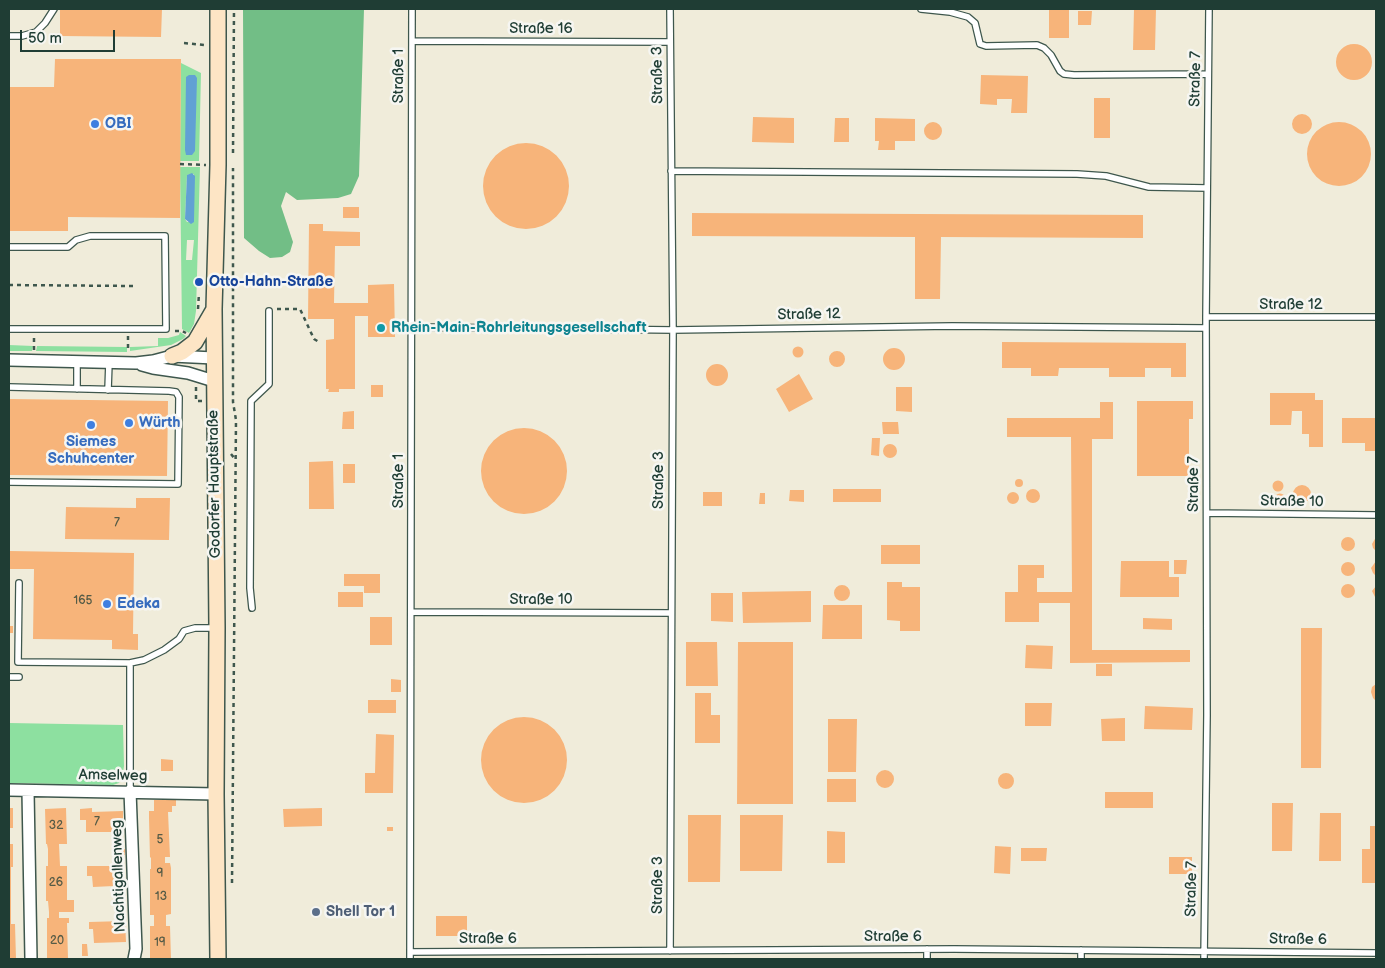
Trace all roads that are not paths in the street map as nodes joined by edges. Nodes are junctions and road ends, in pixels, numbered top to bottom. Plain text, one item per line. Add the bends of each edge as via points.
1 (54, 9) edge
2 (218, 9) edge
3 (412, 9) edge
4 (670, 9) edge
5 (921, 9) edge
6 (1209, 9) edge
7 (9, 36) edge
8 (412, 41) junction
9 (670, 42) junction
10 (1208, 74) junction
11 (671, 171) junction
12 (1207, 188) junction
13 (9, 247) edge
14 (214, 310) junction
15 (269, 310) road end
16 (1206, 317) junction
17 (1376, 317) edge
18 (412, 327) junction
19 (1206, 328) junction
20 (9, 329) edge
21 (673, 330) junction
22 (172, 356) junction
23 (214, 358) junction
24 (9, 360) edge
25 (77, 362) junction
26 (109, 362) junction
27 (136, 363) junction
28 (214, 381) junction
29 (9, 387) edge
30 (77, 389) junction
31 (108, 390) junction
32 (9, 482) edge
33 (1206, 513) junction
34 (1376, 515) edge
35 (19, 583) dead end
36 (252, 608) dead end
37 (411, 612) junction
38 (671, 613) junction
39 (218, 628) junction
40 (130, 663) junction
41 (9, 677) edge
42 (19, 677) dead end
43 (9, 790) edge
44 (28, 791) junction
45 (130, 791) junction
46 (216, 794) junction
47 (927, 949) junction
48 (1081, 950) junction
49 (670, 951) junction
50 (1204, 952) junction
51 (1376, 953) edge
52 (410, 956) edge
53 (31, 959) edge
54 (134, 959) edge
55 (218, 959) edge
56 (927, 959) edge
57 (1081, 959) edge
58 (1204, 959) edge

1 - 7 lane via 36,32
2 - 14 main road, Godorfer Hauptstraße via 225,165
3 - 8 lane, Straße 1
4 - 9 lane, Straße 3
5 - 10 lane via 968,17 975,23 980,44 986,46 1036,45 1044,48 1064,74
6 - 10 lane, Straße 7
8 - 9 lane, Straße 16
8 - 18 lane, Straße 1
9 - 11 lane, Straße 3
10 - 12 lane, Straße 7
11 - 12 lane via 1076,174 1106,176 1149,187
11 - 21 lane, Straße 3
12 - 16 lane, Straße 7
13 - 20 lane via 68,248 76,240 90,236 165,236 166,329
14 - 22 main road via 195,342
14 - 23 main road, Godorfer Hauptstraße
15 - 36 lane via 269,384 251,401
16 - 17 lane, Straße 12
16 - 19 lane, Straße 7
18 - 21 lane, Straße 12
18 - 37 lane, Straße 1
19 - 21 lane, Straße 12 via 963,326
19 - 33 lane, Straße 7
21 - 38 lane, Straße 3
22 - 23 street
22 - 27 street
23 - 28 main road, Godorfer Hauptstraße
24 - 25 street
25 - 26 street
25 - 30 lane
26 - 27 street
26 - 31 lane
27 - 28 street
28 - 39 main road, Godorfer Hauptstraße
29 - 30 lane
30 - 31 lane
31 - 32 lane via 176,392 179,397 178,484
33 - 34 lane, Straße 10
33 - 50 lane, Straße 7
35 - 40 lane via 18,662
37 - 38 lane, Straße 10
37 - 52 lane, Straße 1
38 - 49 lane, Straße 3
39 - 40 lane via 184,631 164,650
39 - 46 main road, Godorfer Hauptstraße
40 - 45 lane
41 - 42 lane
43 - 44 street, Amselweg
44 - 45 street, Amselweg
44 - 53 street
45 - 46 street, Amselweg
45 - 54 street, Nachtigallenweg
46 - 55 main road, Godorfer Hauptstraße
47 - 48 lane, Straße 6
47 - 49 lane, Straße 6
47 - 56 lane
48 - 50 lane, Straße 6
48 - 57 lane
49 - 52 lane, Straße 6
50 - 51 lane, Straße 6
50 - 58 lane, Straße 7

